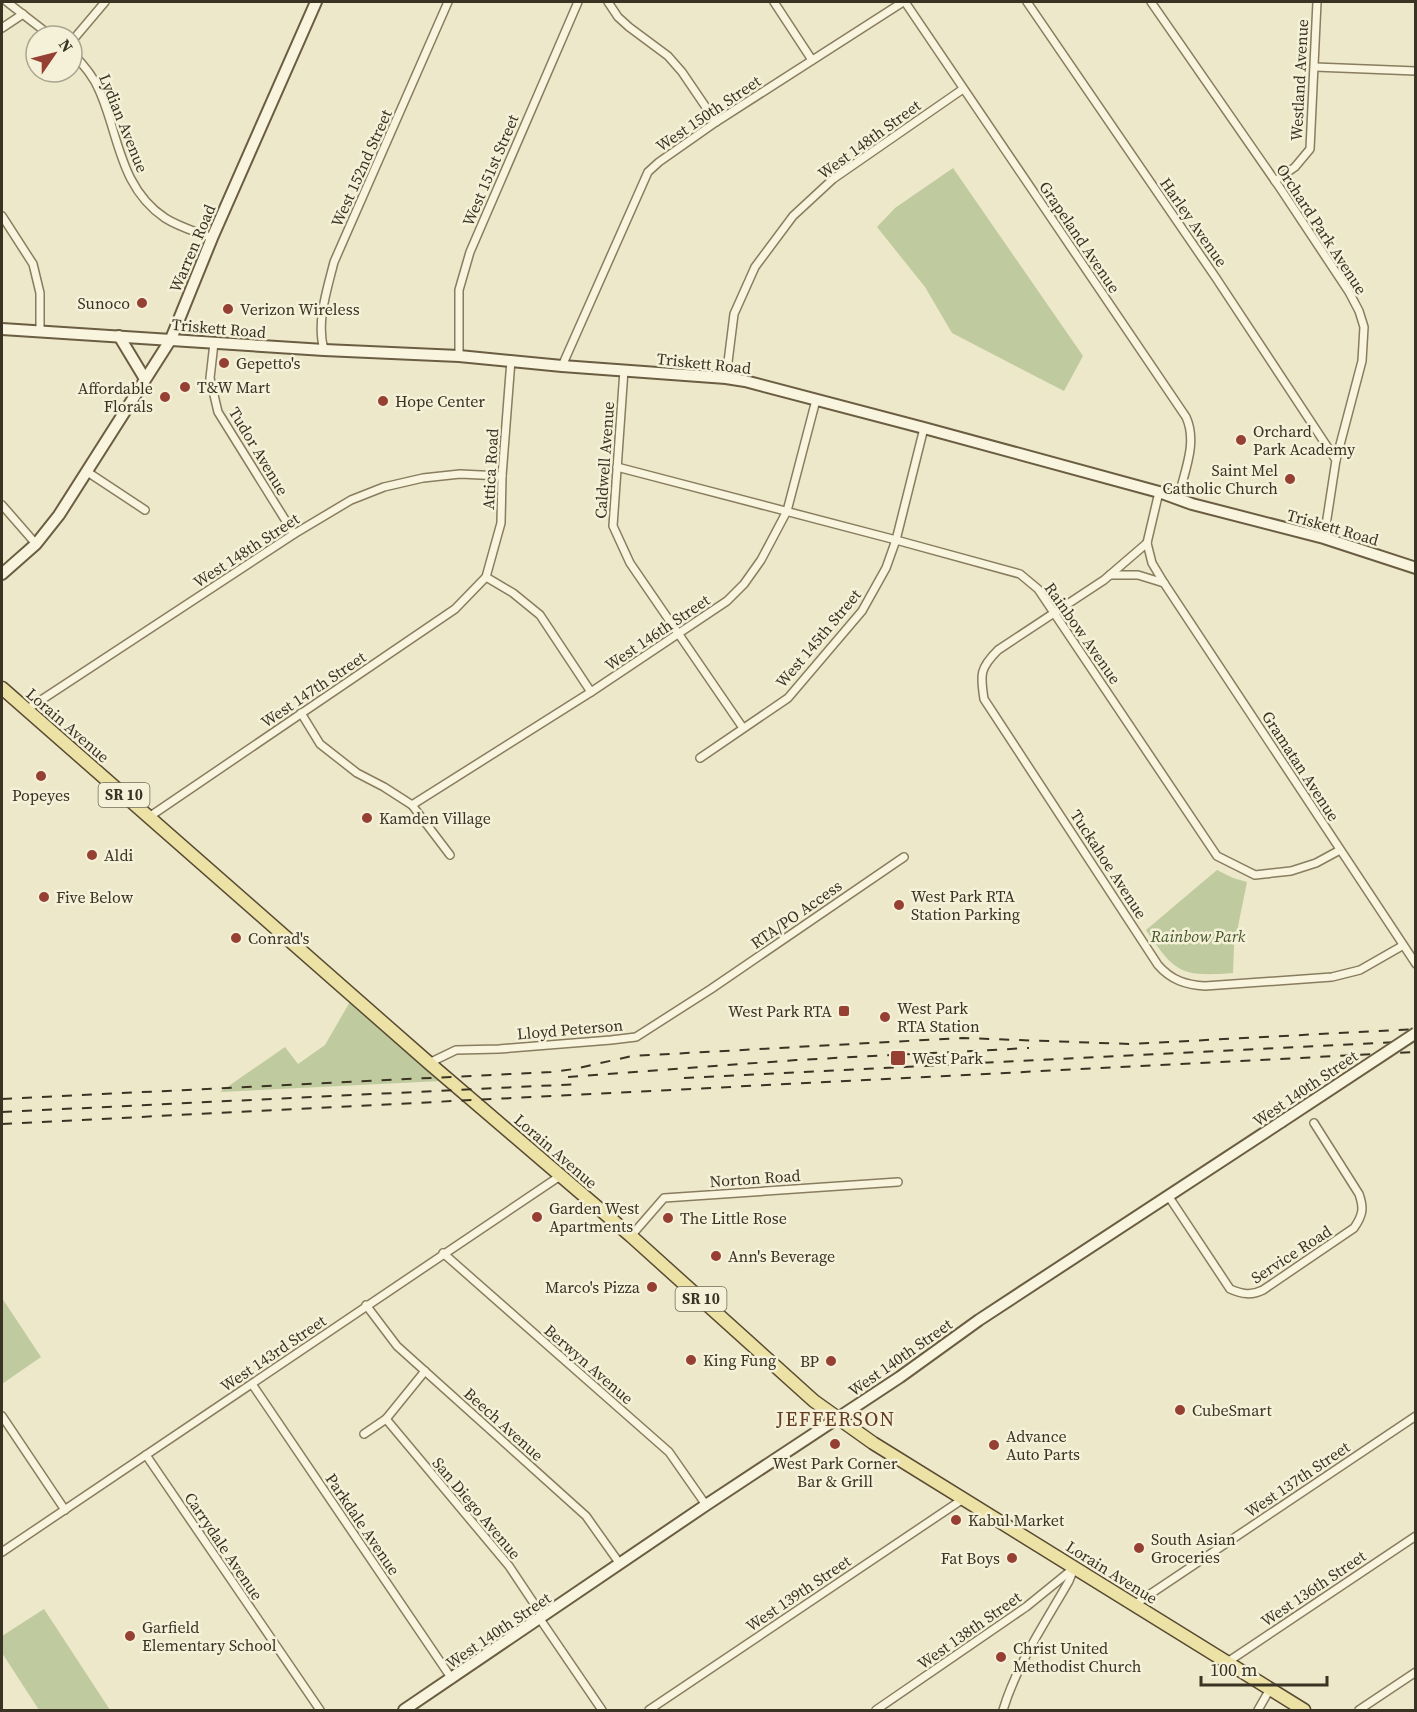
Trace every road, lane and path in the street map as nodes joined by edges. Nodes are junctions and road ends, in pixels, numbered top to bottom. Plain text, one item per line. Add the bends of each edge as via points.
1 (7, 2) edge
2 (105, 2) edge
3 (316, 2) edge
4 (448, 2) edge
5 (578, 2) edge
6 (608, 2) edge
7 (774, 2) edge
8 (904, 2) edge
9 (1027, 2) edge
10 (1151, 2) edge
11 (1317, 2) edge
12 (23, 14) junction
13 (36, 24) edge
14 (84, 27) edge
15 (2, 28) edge
16 (812, 60) junction
17 (84, 64) edge
18 (1315, 67) junction
19 (1416, 71) edge
20 (963, 89) junction
21 (716, 122) junction
22 (1275, 181) junction
23 (2, 216) edge
24 (212, 238) junction
25 (2, 329) edge
26 (40, 331) junction
27 (119, 336) junction
28 (171, 339) junction
29 (214, 344) junction
30 (324, 350) junction
31 (459, 356) junction
32 (511, 360) junction
33 (562, 366) junction
34 (624, 370) junction
35 (726, 378) junction
36 (145, 380) junction
37 (816, 400) junction
38 (924, 428) junction
39 (1336, 460) junction
40 (617, 467) junction
41 (86, 471) junction
42 (502, 476) junction
43 (1159, 492) junction
44 (1178, 499) junction
45 (2, 506) edge
46 (145, 510) dead end
47 (787, 511) junction
48 (294, 534) junction
49 (1324, 538) junction
50 (896, 540) junction
51 (1147, 543) junction
52 (36, 544) junction
53 (1416, 568) edge
54 (2, 574) edge
55 (1110, 574) junction
56 (486, 577) junction
57 (1164, 583) junction
58 (1054, 612) junction
59 (678, 634) junction
60 (2, 688) edge
61 (591, 692) junction
62 (26, 710) junction
63 (301, 713) junction
64 (743, 728) junction
65 (700, 758) dead end
66 (412, 804) junction
67 (149, 818) junction
68 (1340, 850) junction
69 (450, 855) dead end
70 (904, 857) dead end
71 (1402, 946) junction
72 (1416, 964) edge
73 (704, 994) joint
74 (1416, 1033) edge
75 (429, 1063) junction
76 (1314, 1123) dead end
77 (560, 1176) junction
78 (898, 1182) dead end
79 (1169, 1197) junction
80 (630, 1236) junction
81 (443, 1253) junction
82 (366, 1305) junction
83 (425, 1371) junction
84 (252, 1384) junction
85 (2, 1416) edge
86 (1416, 1416) edge
87 (386, 1419) junction
88 (837, 1419) junction
89 (364, 1434) dead end
90 (146, 1455) junction
91 (963, 1499) junction
92 (706, 1505) junction
93 (65, 1510) junction
94 (1416, 1536) edge
95 (2, 1552) edge
96 (620, 1564) junction
97 (1074, 1568) junction
98 (1134, 1605) junction
99 (541, 1618) junction
100 (1226, 1663) junction
101 (1416, 1672) edge
102 (452, 1679) junction
103 (1270, 1689) junction
104 (320, 1710) edge
105 (404, 1710) edge
106 (602, 1710) edge
107 (649, 1710) edge
108 (876, 1710) edge
109 (1003, 1710) edge
110 (1258, 1710) edge
111 (1304, 1710) edge
112 (1359, 1710) edge

1 - 12 street
2 - 14 street
3 - 24 main road, Warren Road
4 - 30 street, West 152nd Street via 334,262 324,301
5 - 31 street, West 151st Street via 470,252 459,290
6 - 21 street via 629,27 668,56
7 - 16 street
8 - 16 street, West 150th Street
8 - 20 street, Grapeland Avenue
9 - 39 street, Harley Avenue
10 - 22 street, Orchard Park Avenue
11 - 18 street, Westland Avenue
12 - 13 street
12 - 15 street
16 - 21 street, West 150th Street
17 - 24 street, Lydian Avenue via 99,90 130,178 149,204 166,219
18 - 19 street
18 - 22 street, Westland Avenue via 1310,149 1295,167
20 - 35 street, West 148th Street via 833,179 793,216 755,267 734,314
20 - 44 street, Grapeland Avenue via 1186,417 1192,445
21 - 33 street, West 150th Street via 648,172
22 - 39 street, Orchard Park Avenue via 1349,292 1364,327 1362,361
23 - 26 street via 33,264 40,293
24 - 28 main road, Warren Road
25 - 26 main road, Triskett Road
26 - 27 main road, Triskett Road
27 - 28 main road, Triskett Road
27 - 36 main road
28 - 29 main road, Triskett Road
28 - 36 main road, Warren Road
29 - 30 main road, Triskett Road
29 - 48 street, Tudor Avenue via 210,378 218,412
30 - 31 main road, Triskett Road
31 - 32 main road, Triskett Road
32 - 33 main road, Triskett Road
32 - 42 street, Attica Road
33 - 34 main road, Triskett Road
34 - 35 main road, Triskett Road
34 - 40 street, Caldwell Avenue
35 - 37 main road, Triskett Road
36 - 41 main road, Warren Road
37 - 38 main road, Triskett Road
37 - 47 street, West 146th Street
38 - 43 main road, Triskett Road
38 - 50 street, West 145th Street
39 - 49 street, Orchard Park Avenue
40 - 47 street, Rainbow Avenue
40 - 59 street, Caldwell Avenue via 613,526 630,563
41 - 46 street
41 - 52 main road, Warren Road via 60,515
42 - 48 street, West 148th Street via 460,474 384,487 351,500
42 - 56 street, Attica Road via 501,523
43 - 44 main road, Triskett Road
43 - 51 street
44 - 49 main road, Triskett Road
45 - 52 street
47 - 50 street, Rainbow Avenue
47 - 59 street, West 146th Street via 744,584 727,601
48 - 62 street, West 148th Street
49 - 53 main road, Triskett Road
50 - 58 street, Rainbow Avenue via 1020,574 1038,589
50 - 64 street, West 145th Street via 886,568 862,611 788,698
51 - 55 street
51 - 57 street, Gramatan Avenue
52 - 54 main road, Warren Road
55 - 57 street via 1138,575
55 - 58 street
56 - 61 street via 540,615
56 - 63 street, West 147th Street via 455,609
57 - 68 street, Gramatan Avenue
58 - 68 street, Rainbow Avenue via 1217,856 1255,875 1291,871
58 - 71 street, Tuckahoe Avenue via 998,650 987,662 980,676 984,699 1167,975 1205,986 1332,977 1360,970
59 - 61 street, West 146th Street
59 - 64 street, Caldwell Avenue
60 - 62 main road, Lorain Avenue / SR 10
61 - 66 street, West 146th Street
62 - 67 main road, Lorain Avenue / SR 10
63 - 66 street via 320,744 357,773
63 - 67 street, West 147th Street
64 - 65 street, West 145th Street
66 - 69 street
67 - 75 main road, Lorain Avenue / SR 10
68 - 71 street, Gramatan Avenue
70 - 73 street, RTA/PO Access
71 - 72 street, Gramatan Avenue
73 - 75 street, Lloyd Peterson via 636,1037 456,1050
74 - 79 main road, West 140th Street, bridge
75 - 77 main road, Lorain Avenue / SR 10
76 - 79 street, Service Road via 1359,1194 1362,1217 1354,1228 1263,1290 1253,1294 1230,1289
77 - 80 main road, Lorain Avenue / SR 10
77 - 81 street, West 143rd Street
78 - 80 street, Norton Road via 664,1198
79 - 88 main road, West 140th Street via 979,1320
80 - 88 main road, Lorain Avenue / SR 10
81 - 82 street, West 143rd Street
81 - 92 street, Berwyn Avenue via 669,1452
82 - 83 street, Beech Avenue via 397,1346
82 - 84 street, West 143rd Street
83 - 87 street
83 - 96 street, Beech Avenue via 586,1515
84 - 90 street, West 143rd Street
84 - 102 street, Parkdale Avenue
85 - 93 street
86 - 98 street, West 137th Street
87 - 89 street
87 - 99 street, San Diego Avenue via 509,1566
88 - 91 main road, Lorain Avenue / SR 10
88 - 92 main road, West 140th Street
90 - 93 street, West 143rd Street
90 - 104 street, Carrydale Avenue
91 - 97 main road, Lorain Avenue / SR 10
91 - 107 street, West 139th Street
92 - 96 main road, West 140th Street
93 - 95 street, West 143rd Street
94 - 100 street, West 136th Street
96 - 99 main road, West 140th Street
97 - 98 main road, Lorain Avenue / SR 10
97 - 108 street, West 138th Street via 1026,1607
97 - 109 street via 1035,1638
98 - 100 main road, Lorain Avenue / SR 10
99 - 102 main road, West 140th Street
99 - 106 street, San Diego Avenue
100 - 103 main road, Lorain Avenue / SR 10
101 - 112 street
102 - 105 main road, West 140th Street
103 - 110 street
103 - 111 main road, Lorain Avenue / SR 10

